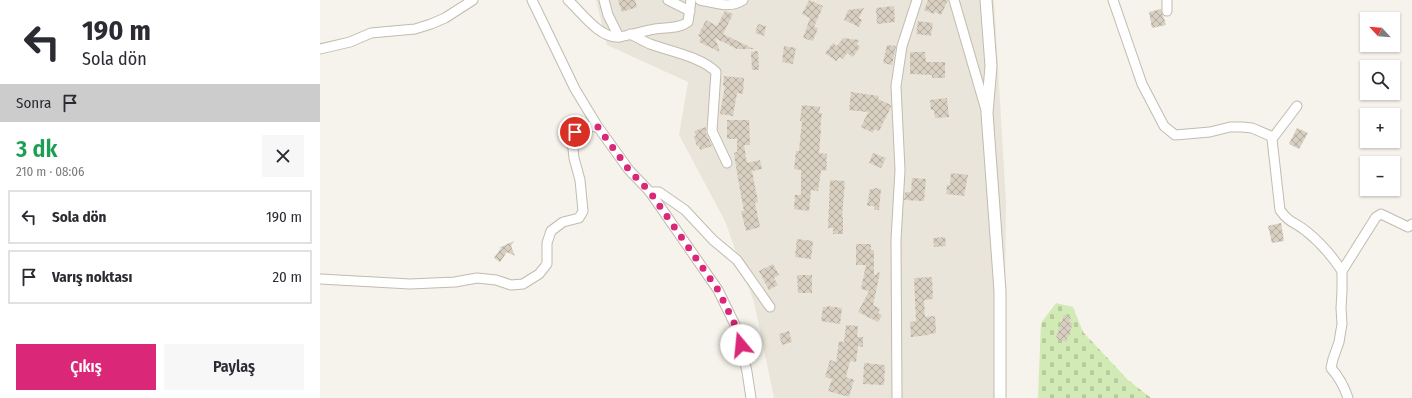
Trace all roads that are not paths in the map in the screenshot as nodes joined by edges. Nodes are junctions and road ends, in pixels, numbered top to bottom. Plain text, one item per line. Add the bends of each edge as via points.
1 (472, 0) edge
2 (532, 0) edge
3 (568, 0) edge
4 (604, 0) edge
5 (668, 0) edge
6 (691, 0) edge
7 (700, 0) edge
8 (743, 0) edge
9 (917, 0) edge
10 (954, 0) edge
11 (986, 0) edge
12 (1113, 0) edge
13 (1167, 0) edge
14 (690, 11) junction
15 (1167, 11) dead end
16 (630, 34) junction
17 (619, 37) junction
18 (320, 50) edge
19 (1297, 106) dead end
20 (987, 113) junction
21 (598, 127) junction
22 (1273, 137) junction
23 (727, 163) dead end
24 (650, 192) junction
25 (1412, 224) edge
26 (1342, 271) junction
27 (320, 280) edge
28 (770, 307) dead end
29 (751, 398) edge
30 (897, 398) edge
31 (1000, 398) edge
32 (1348, 398) edge

1 - 18 street via 445,18 430,24 414,29 371,33
2 - 21 street via 575,89
3 - 17 street via 594,28 610,37
4 - 17 street
5 - 14 street
6 - 14 street
7 - 8 street via 728,6
9 - 30 street via 902,46 896,86 900,170 896,240
10 - 20 street
11 - 20 street via 991,66
12 - 22 street via 1142,84 1164,126 1175,135 1242,126
13 - 15 street
14 - 16 street via 688,22 682,26
16 - 17 street
16 - 23 street via 713,68 716,72 712,131
19 - 22 street
20 - 31 street via 1000,291
21 - 24 street via 629,170
21 - 27 street via 582,126 575,132 572,140 583,211 579,218 563,222 551,231 547,243 547,264 539,274 523,284 511,285 477,278 456,282 410,284
22 - 26 street via 1280,210 1286,219 1305,230 1326,250
24 - 28 street via 659,192 686,210 713,240 737,260
24 - 29 street via 718,290 738,331
25 - 26 street via 1408,227 1381,214 1376,217
26 - 32 street via 1342,324 1330,368 1345,388

